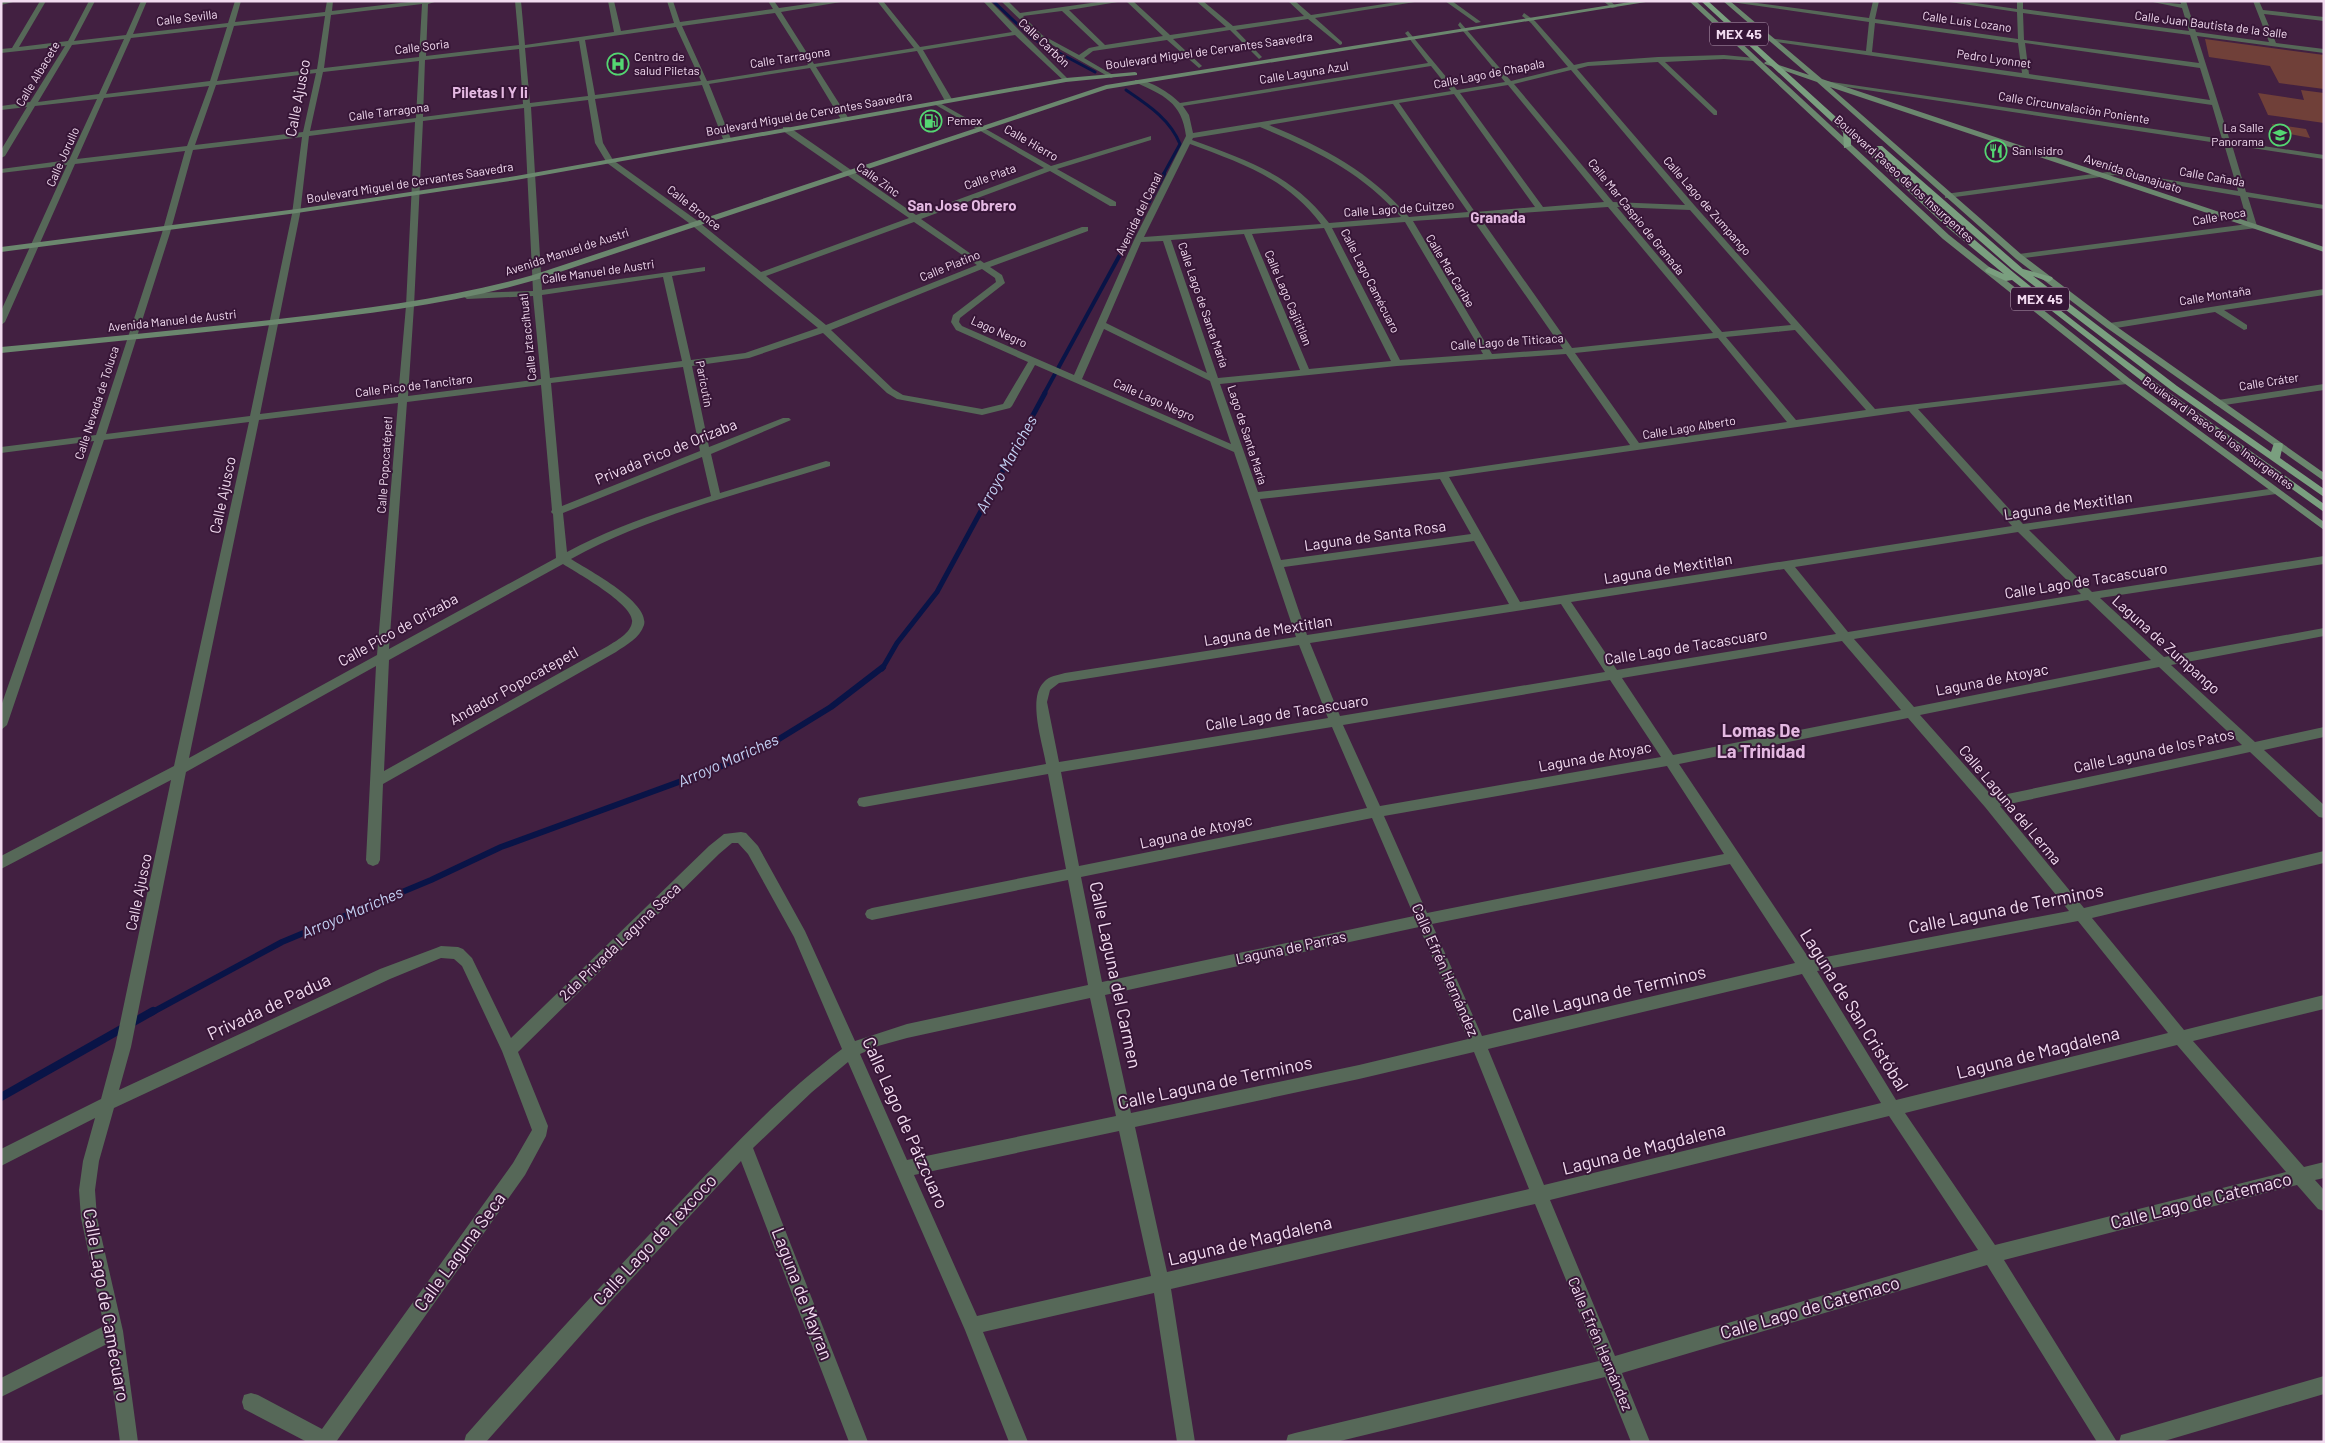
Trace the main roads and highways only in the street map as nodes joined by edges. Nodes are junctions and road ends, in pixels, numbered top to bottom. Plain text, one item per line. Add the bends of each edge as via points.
1 (1621, 1) edge
2 (1649, 1) edge
3 (1692, 1) edge
4 (1704, 1) edge
5 (1715, 1) edge
6 (1726, 1) edge
7 (1610, 4) edge
8 (1528, 17) junction
9 (1462, 27) junction
10 (1411, 36) junction
11 (1767, 41) junction
12 (1753, 59) junction
13 (1779, 64) junction
14 (1147, 72) dead end
15 (1796, 74) junction
16 (1138, 77) junction
17 (1069, 79) junction
18 (1820, 81) junction
19 (1120, 84) joint
20 (1090, 92) junction
21 (1847, 129) junction
22 (1848, 146) junction
23 (1, 250) edge
24 (2324, 250) edge
25 (2014, 268) junction
26 (1989, 270) junction
27 (2049, 279) junction
28 (2024, 286) junction
29 (1, 350) edge
30 (2278, 445) junction
31 (2275, 459) junction
32 (2324, 478) edge
33 (2324, 494) edge
34 (2324, 509) edge
35 (2324, 527) edge

1 - 7 main road, Boulevard Miguel de Cervantes Saavedra
2 - 7 main road, Boulevard Miguel de Cervantes Saavedra
3 - 12 main road, Boulevard Paseo de los Insurgentes
4 - 13 main road, Boulevard Paseo de los Insurgentes / MEX 45
5 - 11 main road, Boulevard Paseo de los Insurgentes / MEX 45
6 - 11 main road, Boulevard Paseo de los Insurgentes
7 - 8 main road, Boulevard Miguel de Cervantes Saavedra
8 - 9 main road, Boulevard Miguel de Cervantes Saavedra
8 - 9 main road, Boulevard Miguel de Cervantes Saavedra via 1478,22
9 - 10 main road, Boulevard Miguel de Cervantes Saavedra
10 - 14 main road, Boulevard Miguel de Cervantes Saavedra via 1340,43
10 - 16 main road, Boulevard Miguel de Cervantes Saavedra
11 - 18 main road, Boulevard Paseo de los Insurgentes
12 - 13 main road, Calle Lago de Chapala
12 - 22 main road, Boulevard Paseo de los Insurgentes
13 - 15 main road, Calle Lago de Chapala
13 - 21 main road, Boulevard Paseo de los Insurgentes / MEX 45
15 - 18 main road, Calle Lago de Chapala
15 - 25 main road, Boulevard Paseo de los Insurgentes / MEX 45
16 - 17 main road, Boulevard Miguel de Cervantes Saavedra
16 - 19 main road, Boulevard Miguel de Cervantes Saavedra
17 - 20 main road via 1088,83 1092,88
17 - 23 main road, Boulevard Miguel de Cervantes Saavedra via 530,176
18 - 24 main road, Avenida Guanajuato
18 - 27 main road, Boulevard Paseo de los Insurgentes via 1948,196
19 - 20 main road, Avenida Manuel de Austri
20 - 29 main road, Avenida Manuel de Austri via 536,277 467,296 275,322
21 - 22 main road
21 - 28 main road, Boulevard Paseo de los Insurgentes / MEX 45 via 1950,225
22 - 26 main road, Boulevard Paseo de los Insurgentes via 1946,237
25 - 27 main road
25 - 31 main road, Boulevard Paseo de los Insurgentes / MEX 45
26 - 28 main road
26 - 35 main road, Boulevard Paseo de los Insurgentes via 2127,381
27 - 30 main road, Boulevard Paseo de los Insurgentes
28 - 34 main road, Boulevard Paseo de los Insurgentes / MEX 45
30 - 31 main road
30 - 32 main road, Boulevard Paseo de los Insurgentes
31 - 33 main road, Boulevard Paseo de los Insurgentes / MEX 45

